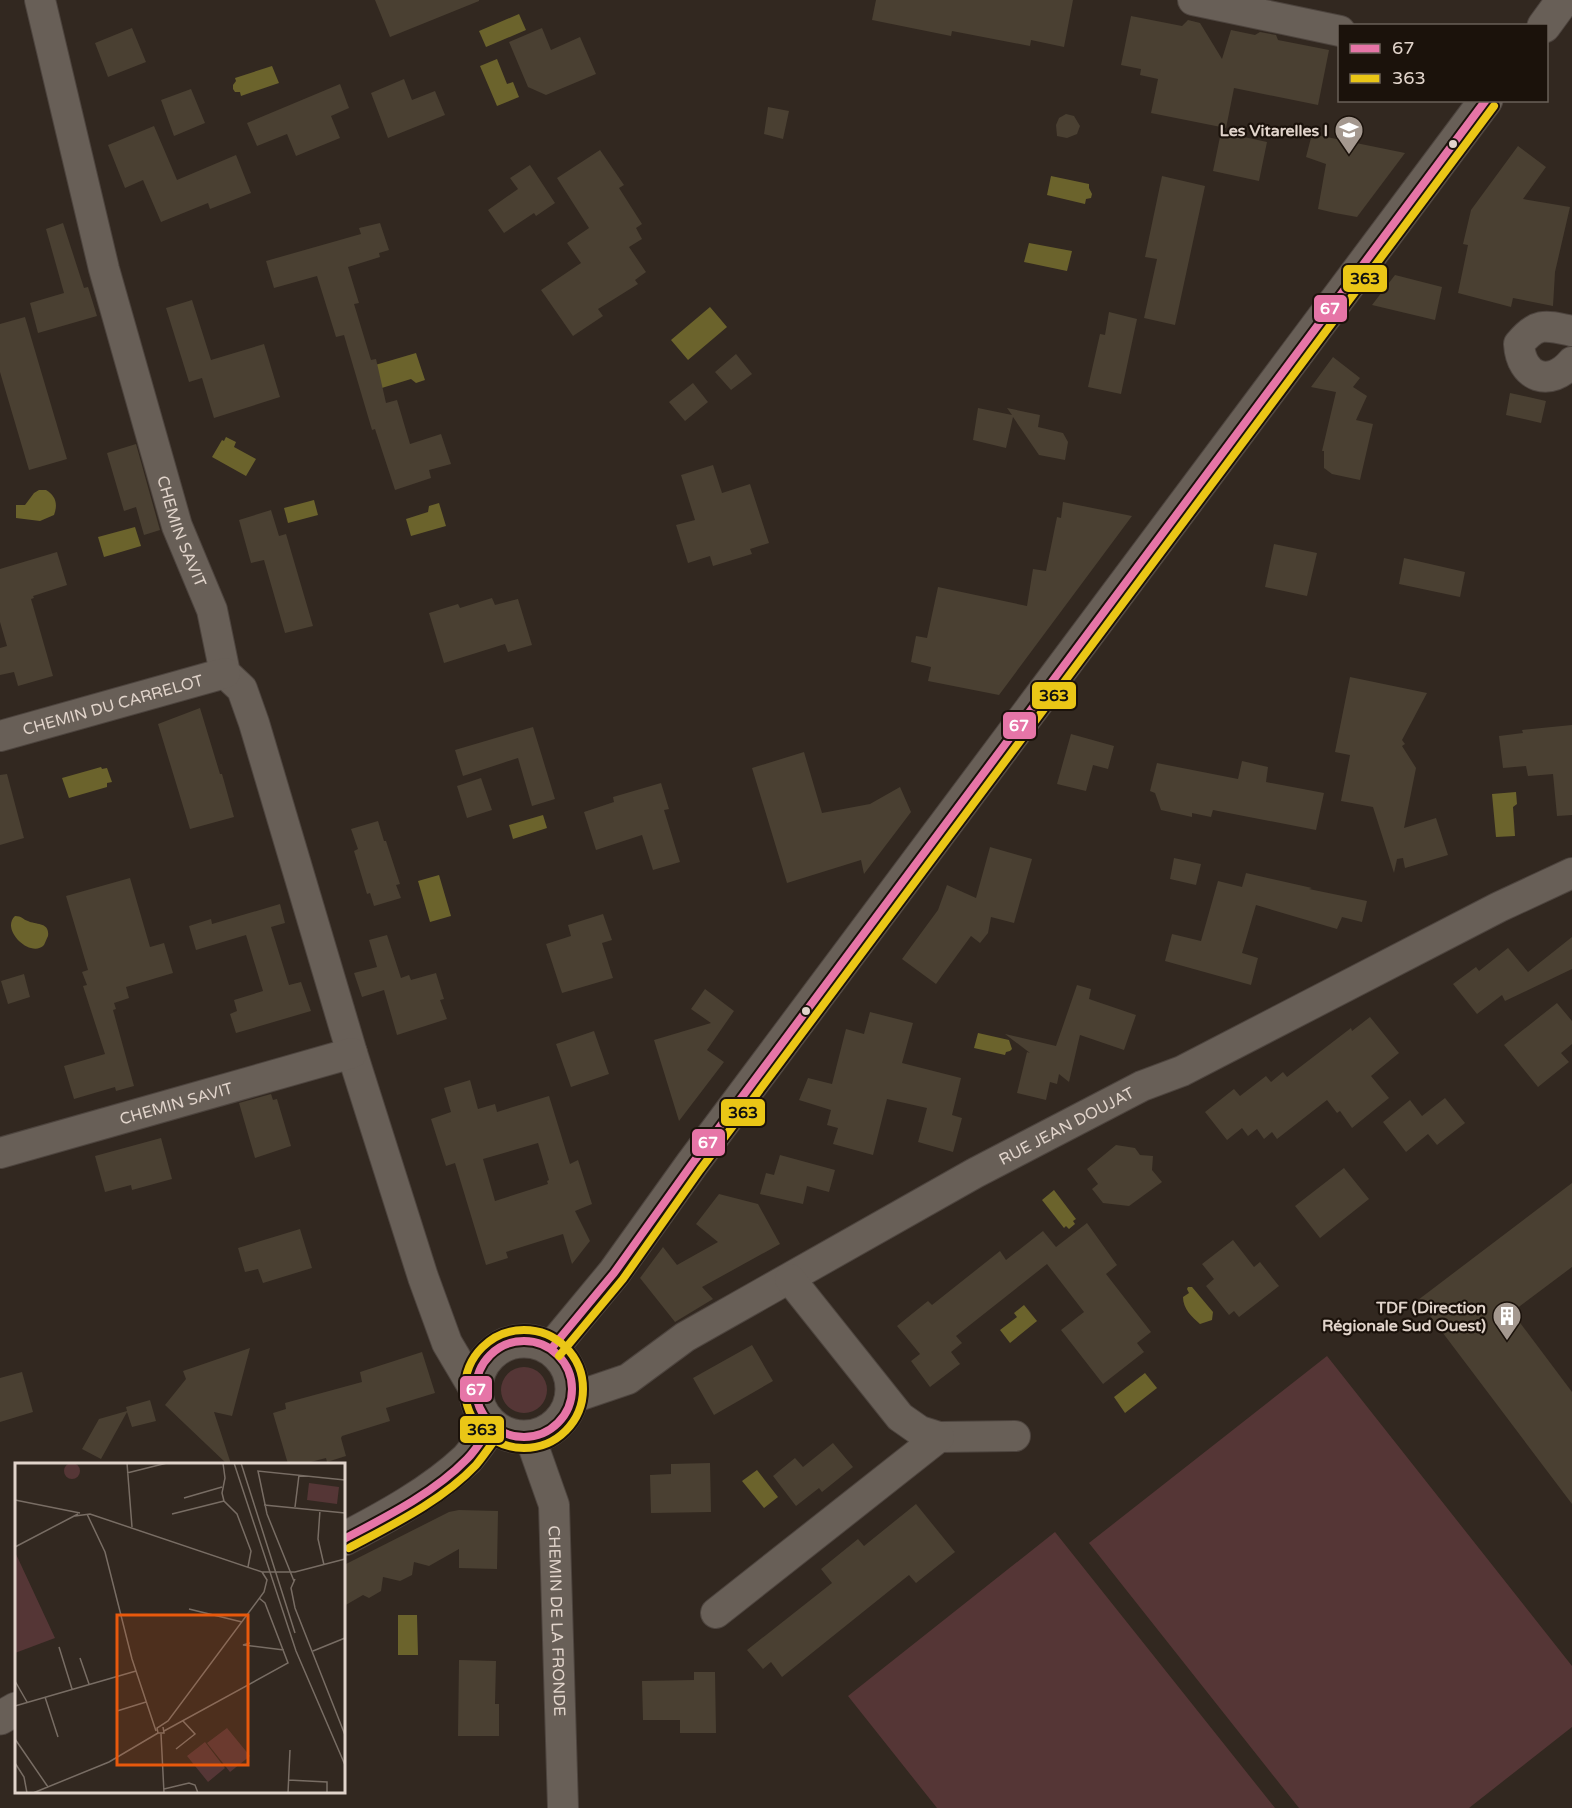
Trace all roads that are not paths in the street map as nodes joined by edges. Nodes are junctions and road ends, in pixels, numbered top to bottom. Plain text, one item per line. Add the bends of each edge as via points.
1 (40, 0) edge
2 (1193, 0) edge
3 (1563, 0) edge
4 (1545, 24) edge
5 (1338, 31) edge
6 (1485, 102) edge
7 (1572, 331) edge
8 (1572, 362) edge
9 (225, 673) junction
10 (0, 736) edge
11 (1572, 873) edge
12 (352, 1053) junction
13 (0, 1153) edge
14 (790, 1279) junction
15 (551, 1349) junction
16 (476, 1392) junction
17 (572, 1398) junction
18 (492, 1425) junction
19 (1015, 1436) dead end
20 (531, 1437) junction
21 (939, 1437) junction
22 (345, 1538) edge
23 (716, 1612) dead end
24 (15, 1710) edge
25 (0, 1718) edge
26 (563, 1808) edge

1 - 9 street, CHEMIN SAVIT via 104,269 177,526 212,610
2 - 5 street
3 - 4 main road
6 - 15 main road via 614,1273
7 - 8 street via 1540,326 1519,344 1520,358 1529,373 1541,377 1554,375
9 - 10 street, CHEMIN DU CARRELOT
9 - 12 street, CHEMIN SAVIT via 242,690 254,723
11 - 14 street, RUE JEAN DOUJAT via 1182,1071 1142,1086 996,1162
12 - 13 street, CHEMIN SAVIT
12 - 16 street, CHEMIN SAVIT via 436,1316
14 - 17 street, RUE JEAN DOUJAT via 685,1337 628,1379
14 - 21 street via 900,1417 920,1431
15 - 16 main road via 531,1342 499,1349 478,1370
15 - 17 main road via 571,1376
16 - 18 main road via 481,1410
17 - 20 main road via 553,1429
18 - 20 main road via 504,1433
18 - 22 main road via 468,1458 432,1486
19 - 21 street
20 - 26 street, CHEMIN DE LA FRONDE via 554,1505
21 - 23 street
24 - 25 main road

